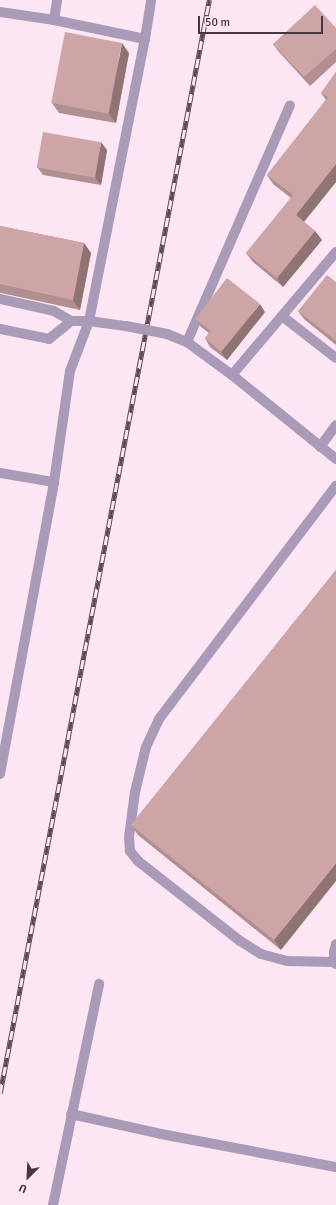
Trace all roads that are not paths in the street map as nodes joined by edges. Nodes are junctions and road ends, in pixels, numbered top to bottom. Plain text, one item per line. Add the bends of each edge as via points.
1 (57, 0) edge
2 (151, 0) edge
3 (0, 12) edge
4 (54, 20) junction
5 (145, 39) junction
6 (290, 105) dead end
7 (336, 252) edge
8 (0, 299) edge
9 (282, 316) junction
10 (70, 321) junction
11 (89, 321) junction
12 (0, 330) edge
13 (187, 342) junction
14 (336, 358) edge
15 (232, 375) junction
16 (336, 425) edge
17 (320, 447) junction
18 (336, 459) edge
19 (0, 473) edge
20 (54, 482) junction
21 (336, 486) edge
22 (0, 774) edge
23 (336, 944) edge
24 (335, 963) edge
25 (98, 984) dead end
26 (71, 1114) junction
27 (336, 1167) edge
28 (52, 1205) edge

1 - 4 lane
2 - 5 lane
3 - 4 lane
4 - 5 lane
5 - 11 lane
6 - 13 lane
7 - 9 lane
8 - 10 lane via 54,311
9 - 14 lane
9 - 15 lane
10 - 11 lane
10 - 12 lane via 49,339
11 - 13 lane, bridge via 167,334
11 - 20 lane via 70,371
13 - 15 lane
15 - 17 lane
16 - 17 lane
17 - 18 lane
19 - 20 lane
20 - 22 lane
21 - 24 lane via 159,719 146,747 135,792 129,837 130,851 138,861 240,941 261,954 287,961
23 - 24 lane
25 - 26 lane
26 - 27 lane
26 - 28 lane

